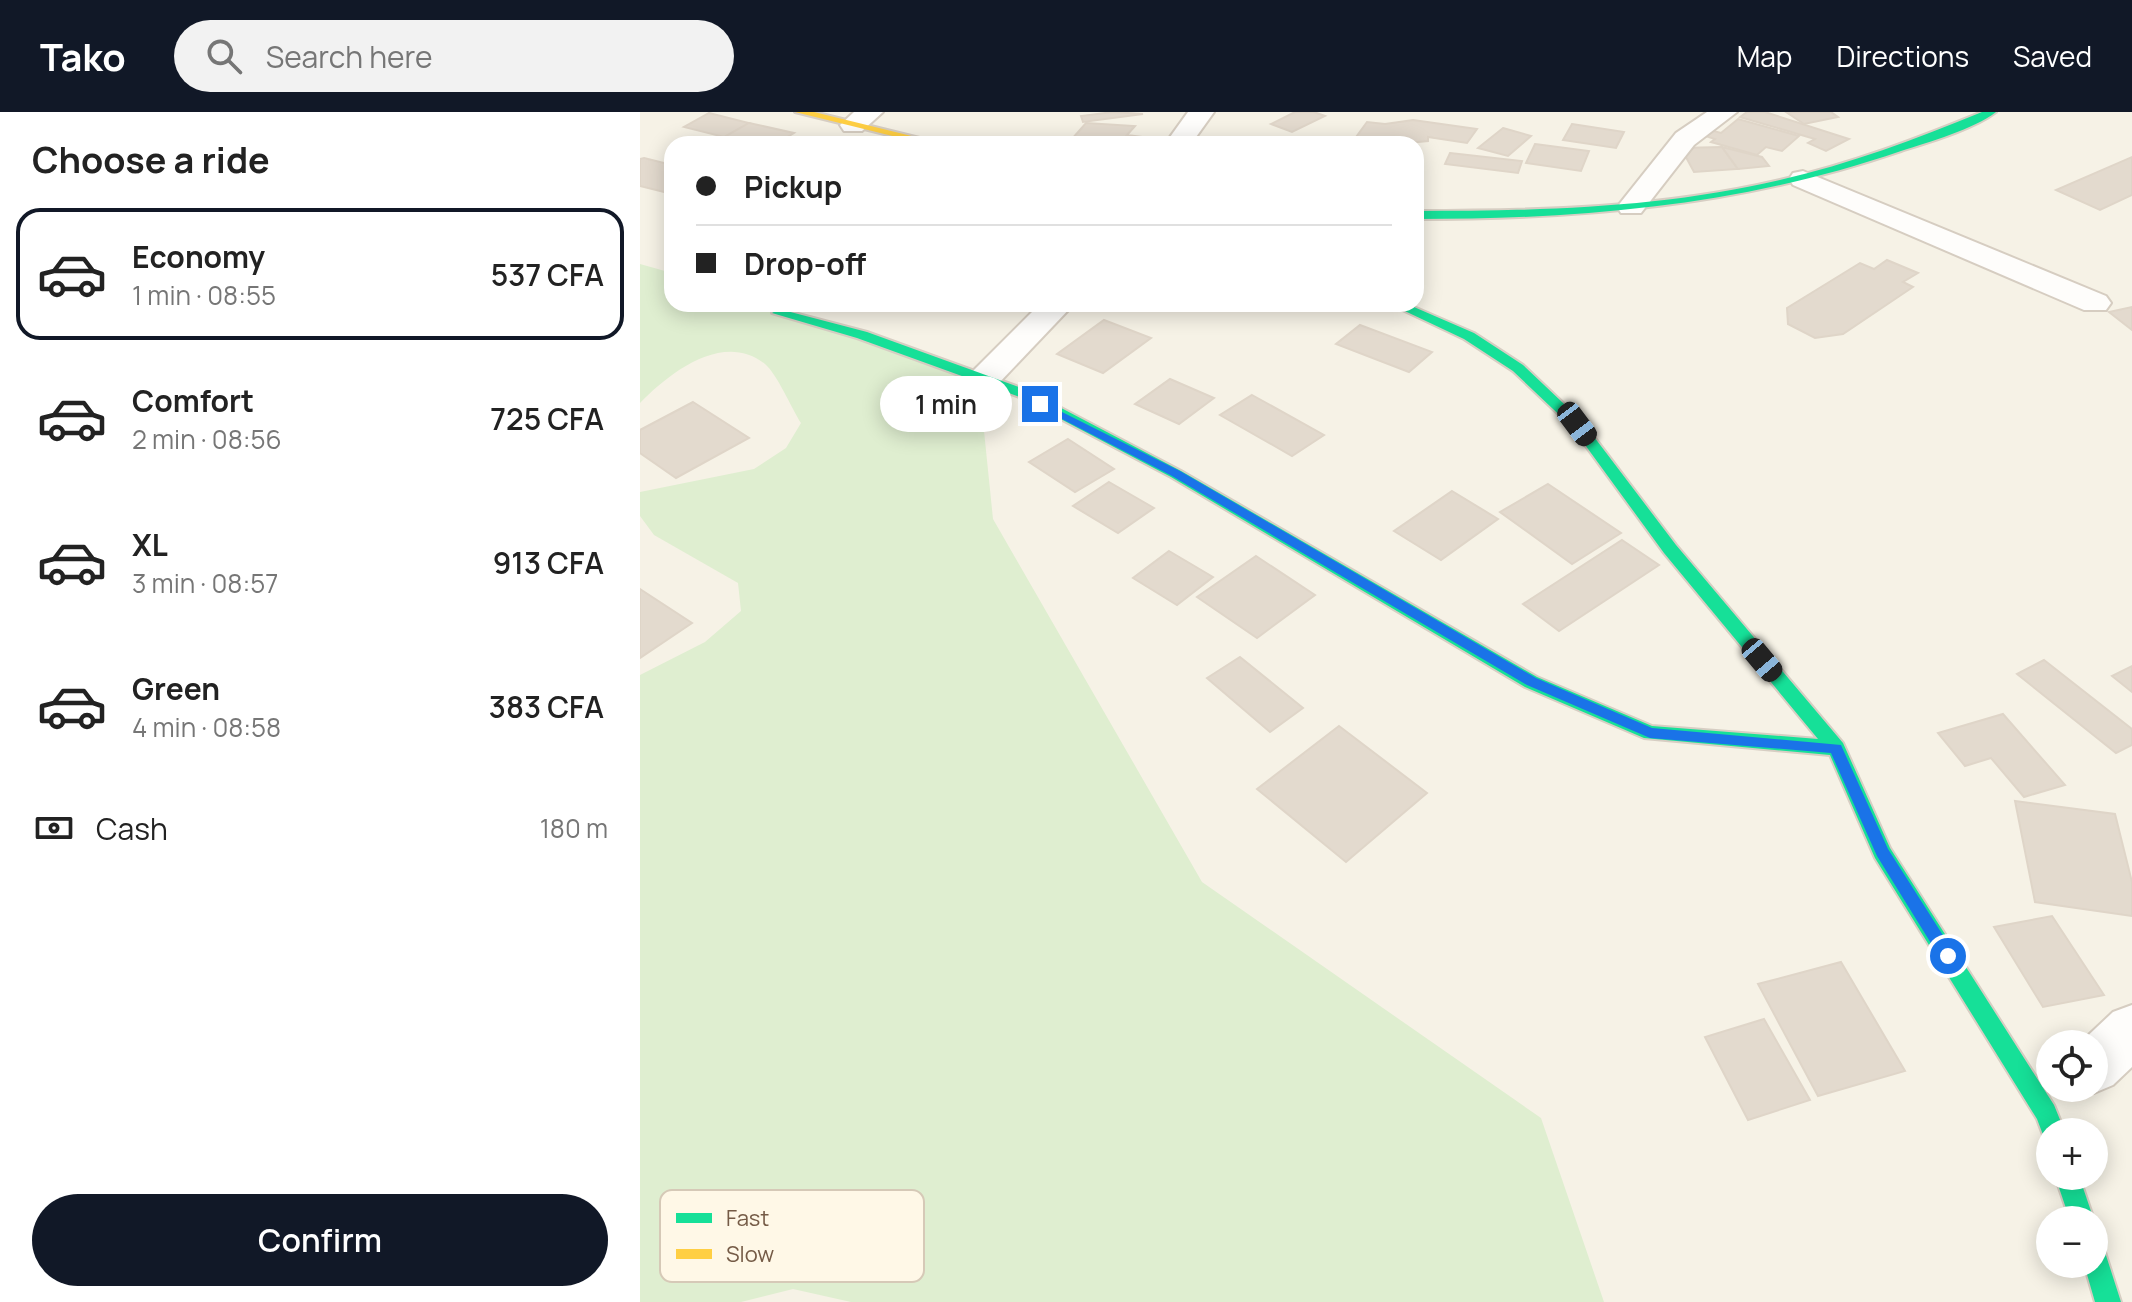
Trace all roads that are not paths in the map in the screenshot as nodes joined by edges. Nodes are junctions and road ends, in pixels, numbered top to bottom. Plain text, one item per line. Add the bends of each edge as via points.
1 (800, 112) edge
2 (1201, 112) edge
3 (1991, 112) edge
4 (1720, 113) edge
5 (862, 118) edge
6 (915, 136) edge
7 (1184, 136) edge
8 (1803, 179) junction
9 (1631, 207) junction
10 (1424, 215) edge
11 (2095, 303) dead end
12 (1050, 312) edge
13 (1414, 312) edge
14 (779, 313) dead end
15 (985, 378) junction
16 (1836, 748) junction
17 (2132, 1030) edge
18 (2108, 1053) edge
19 (2057, 1111) edge
20 (2101, 1278) edge
21 (2108, 1302) edge

1 - 5 street
2 - 7 street
3 - 8 street via 1863,165
4 - 9 street via 1685,139
5 - 6 street
8 - 9 street
8 - 11 street
9 - 10 street via 1537,216
12 - 15 street
13 - 16 street via 1469,336 1518,368 1567,414 1670,549
14 - 15 street
15 - 16 street via 1176,474 1531,682 1650,733
16 - 19 street via 1882,852
17 - 18 street
20 - 21 street

